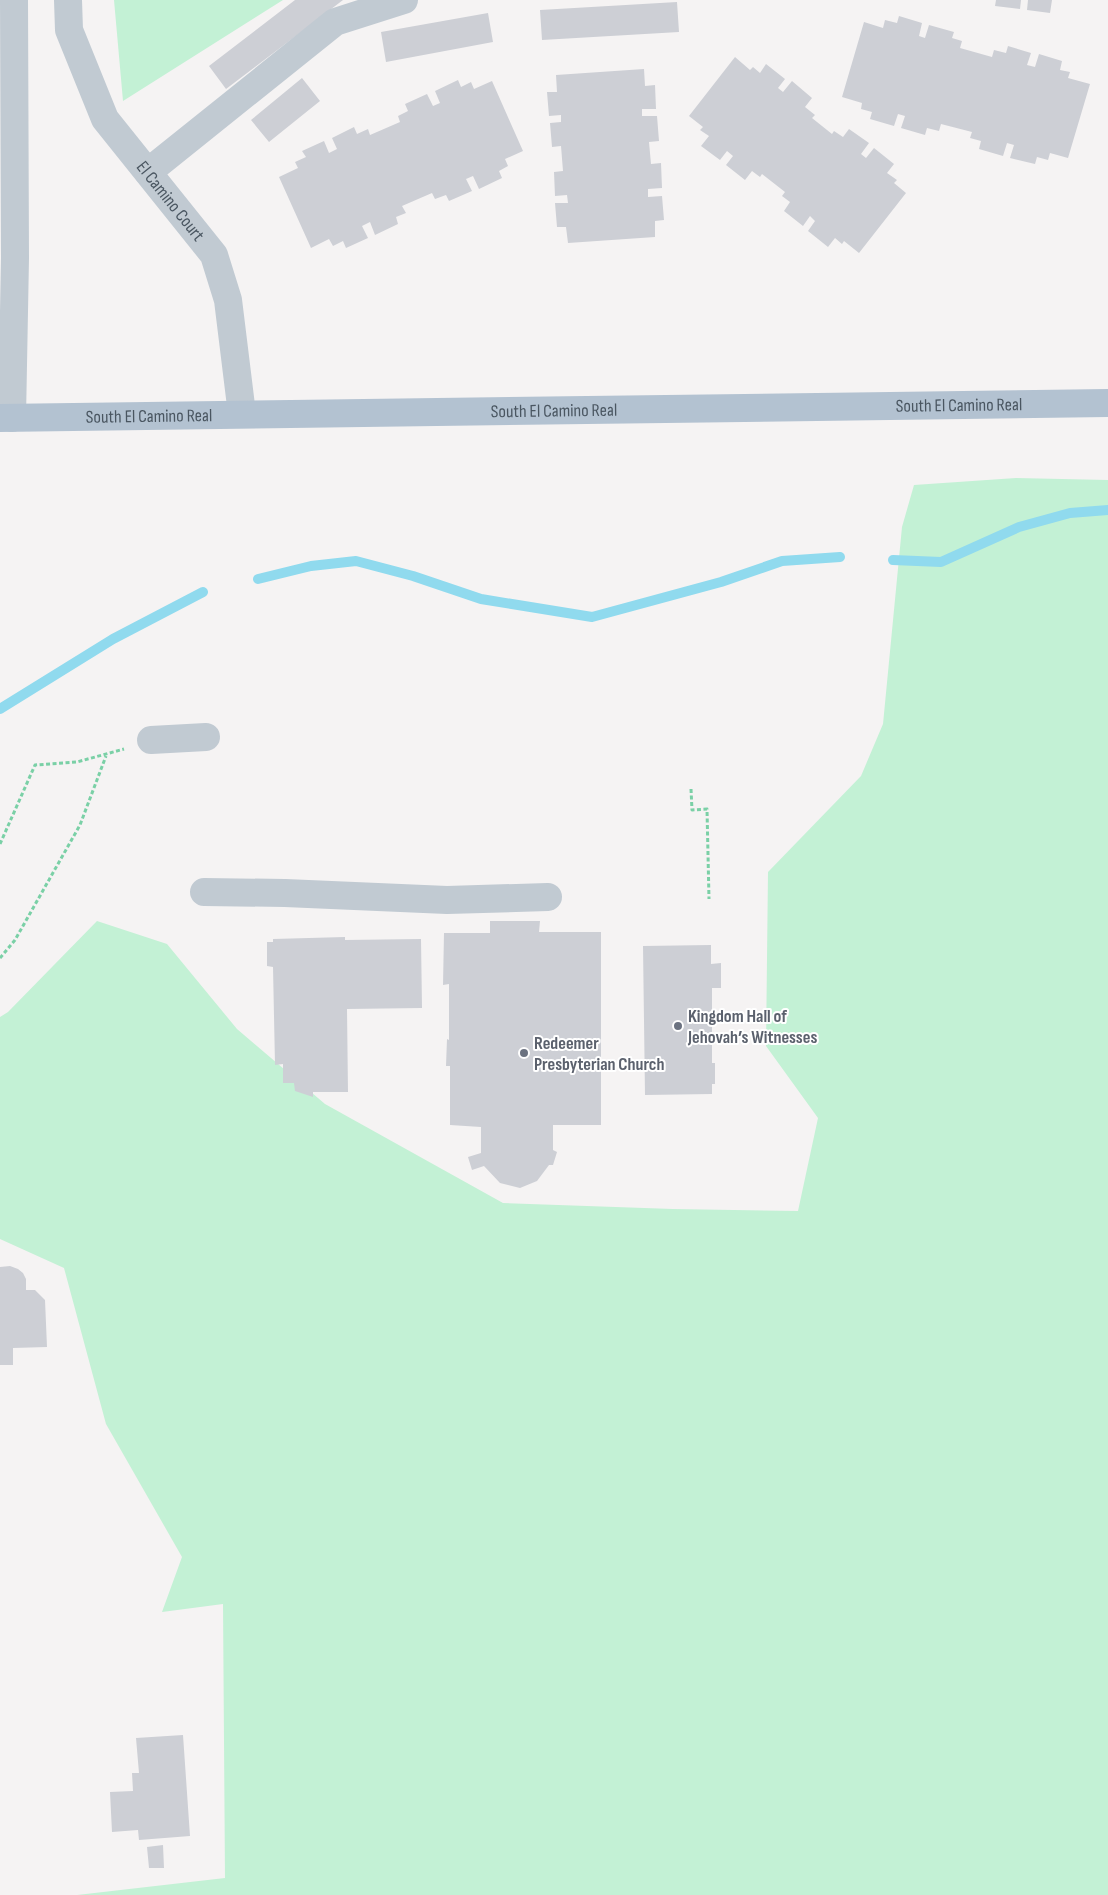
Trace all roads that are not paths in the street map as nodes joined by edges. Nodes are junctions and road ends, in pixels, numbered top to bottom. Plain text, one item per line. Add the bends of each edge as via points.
1 (14, 0) edge
2 (68, 0) edge
3 (404, 0) edge
4 (148, 172) junction
5 (7, 258) edge
6 (1108, 403) edge
7 (242, 414) junction
8 (6, 418) edge
9 (206, 737) dead end
10 (151, 740) dead end
11 (204, 892) dead end
12 (548, 898) dead end

1 - 5 street
2 - 4 street, El Camino Court via 69,30 105,119
3 - 4 street via 335,22
4 - 7 street, El Camino Court via 214,255 228,300
5 - 8 street
6 - 7 main road, South El Camino Real
7 - 8 main road, South El Camino Real
9 - 10 street
11 - 12 street via 447,900

